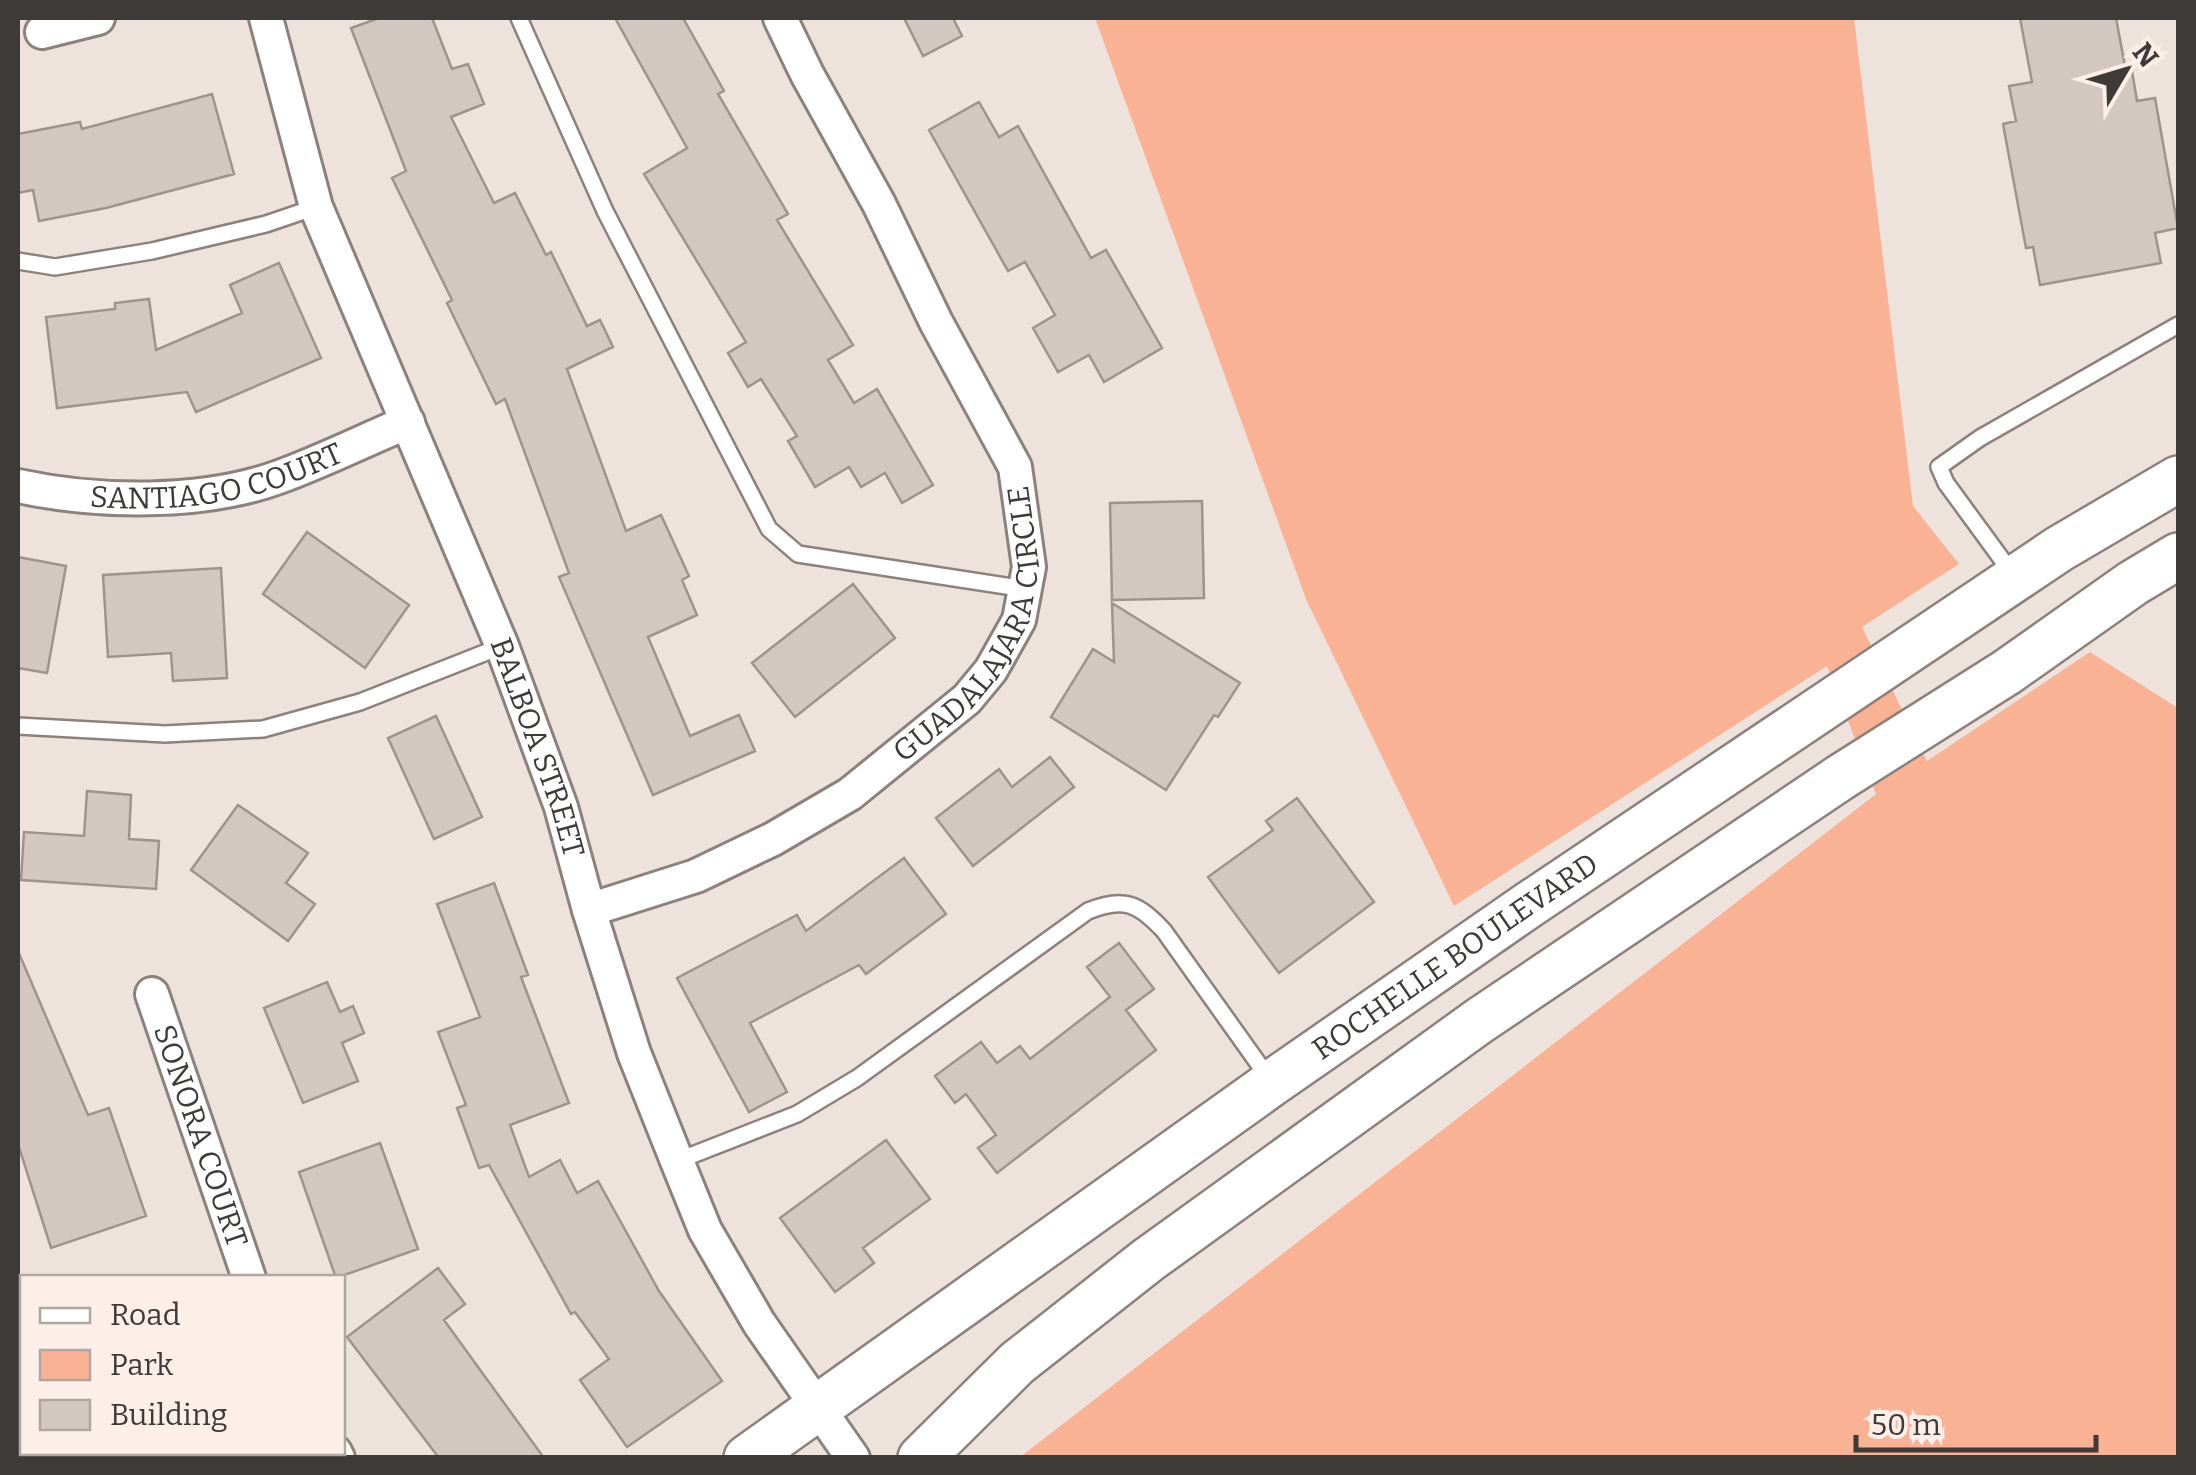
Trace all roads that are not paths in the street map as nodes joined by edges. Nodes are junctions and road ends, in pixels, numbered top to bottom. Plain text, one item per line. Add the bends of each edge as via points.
1 (98, 18) edge
2 (266, 18) edge
3 (518, 18) edge
4 (780, 18) edge
5 (42, 32) dead end
6 (316, 207) junction
7 (18, 261) edge
8 (2178, 324) edge
9 (408, 422) junction
10 (2178, 479) edge
11 (18, 486) edge
12 (2178, 556) edge
13 (2016, 578) junction
14 (1025, 589) junction
15 (502, 646) junction
16 (18, 726) edge
17 (589, 910) junction
18 (152, 994) dead end
19 (1272, 1083) junction
20 (677, 1161) junction
21 (248, 1275) edge
22 (817, 1408) junction
23 (746, 1458) edge
24 (853, 1458) edge
25 (921, 1458) edge

1 - 5 street
2 - 6 street, BALBOA STREET
3 - 14 lane via 605,211 769,528 798,554
4 - 14 street, GUADALAJARA CIRCLE via 1015,466 1029,567
6 - 7 lane via 152,252 55,267
6 - 9 street, BALBOA STREET
8 - 13 lane via 1940,467
9 - 11 street, SANTIAGO COURT via 277,478 221,491 165,500
9 - 15 street, BALBOA STREET
10 - 13 main road, ROCHELLE BOULEVARD
12 - 25 main road via 1465,1031 1031,1351
13 - 19 main road, ROCHELLE BOULEVARD
14 - 17 street, GUADALAJARA CIRCLE via 1019,620 967,700 850,794 696,876
15 - 16 lane via 360,702 264,729 165,734
15 - 17 street, BALBOA STREET via 561,807
17 - 20 street, BALBOA STREET
18 - 21 street, SONORA COURT
19 - 20 lane via 1156,921 1126,903 1104,904 857,1078 797,1114
19 - 22 main road, ROCHELLE BOULEVARD
20 - 22 street, BALBOA STREET via 705,1230
22 - 23 main road, ROCHELLE BOULEVARD
22 - 24 street, BALBOA STREET

